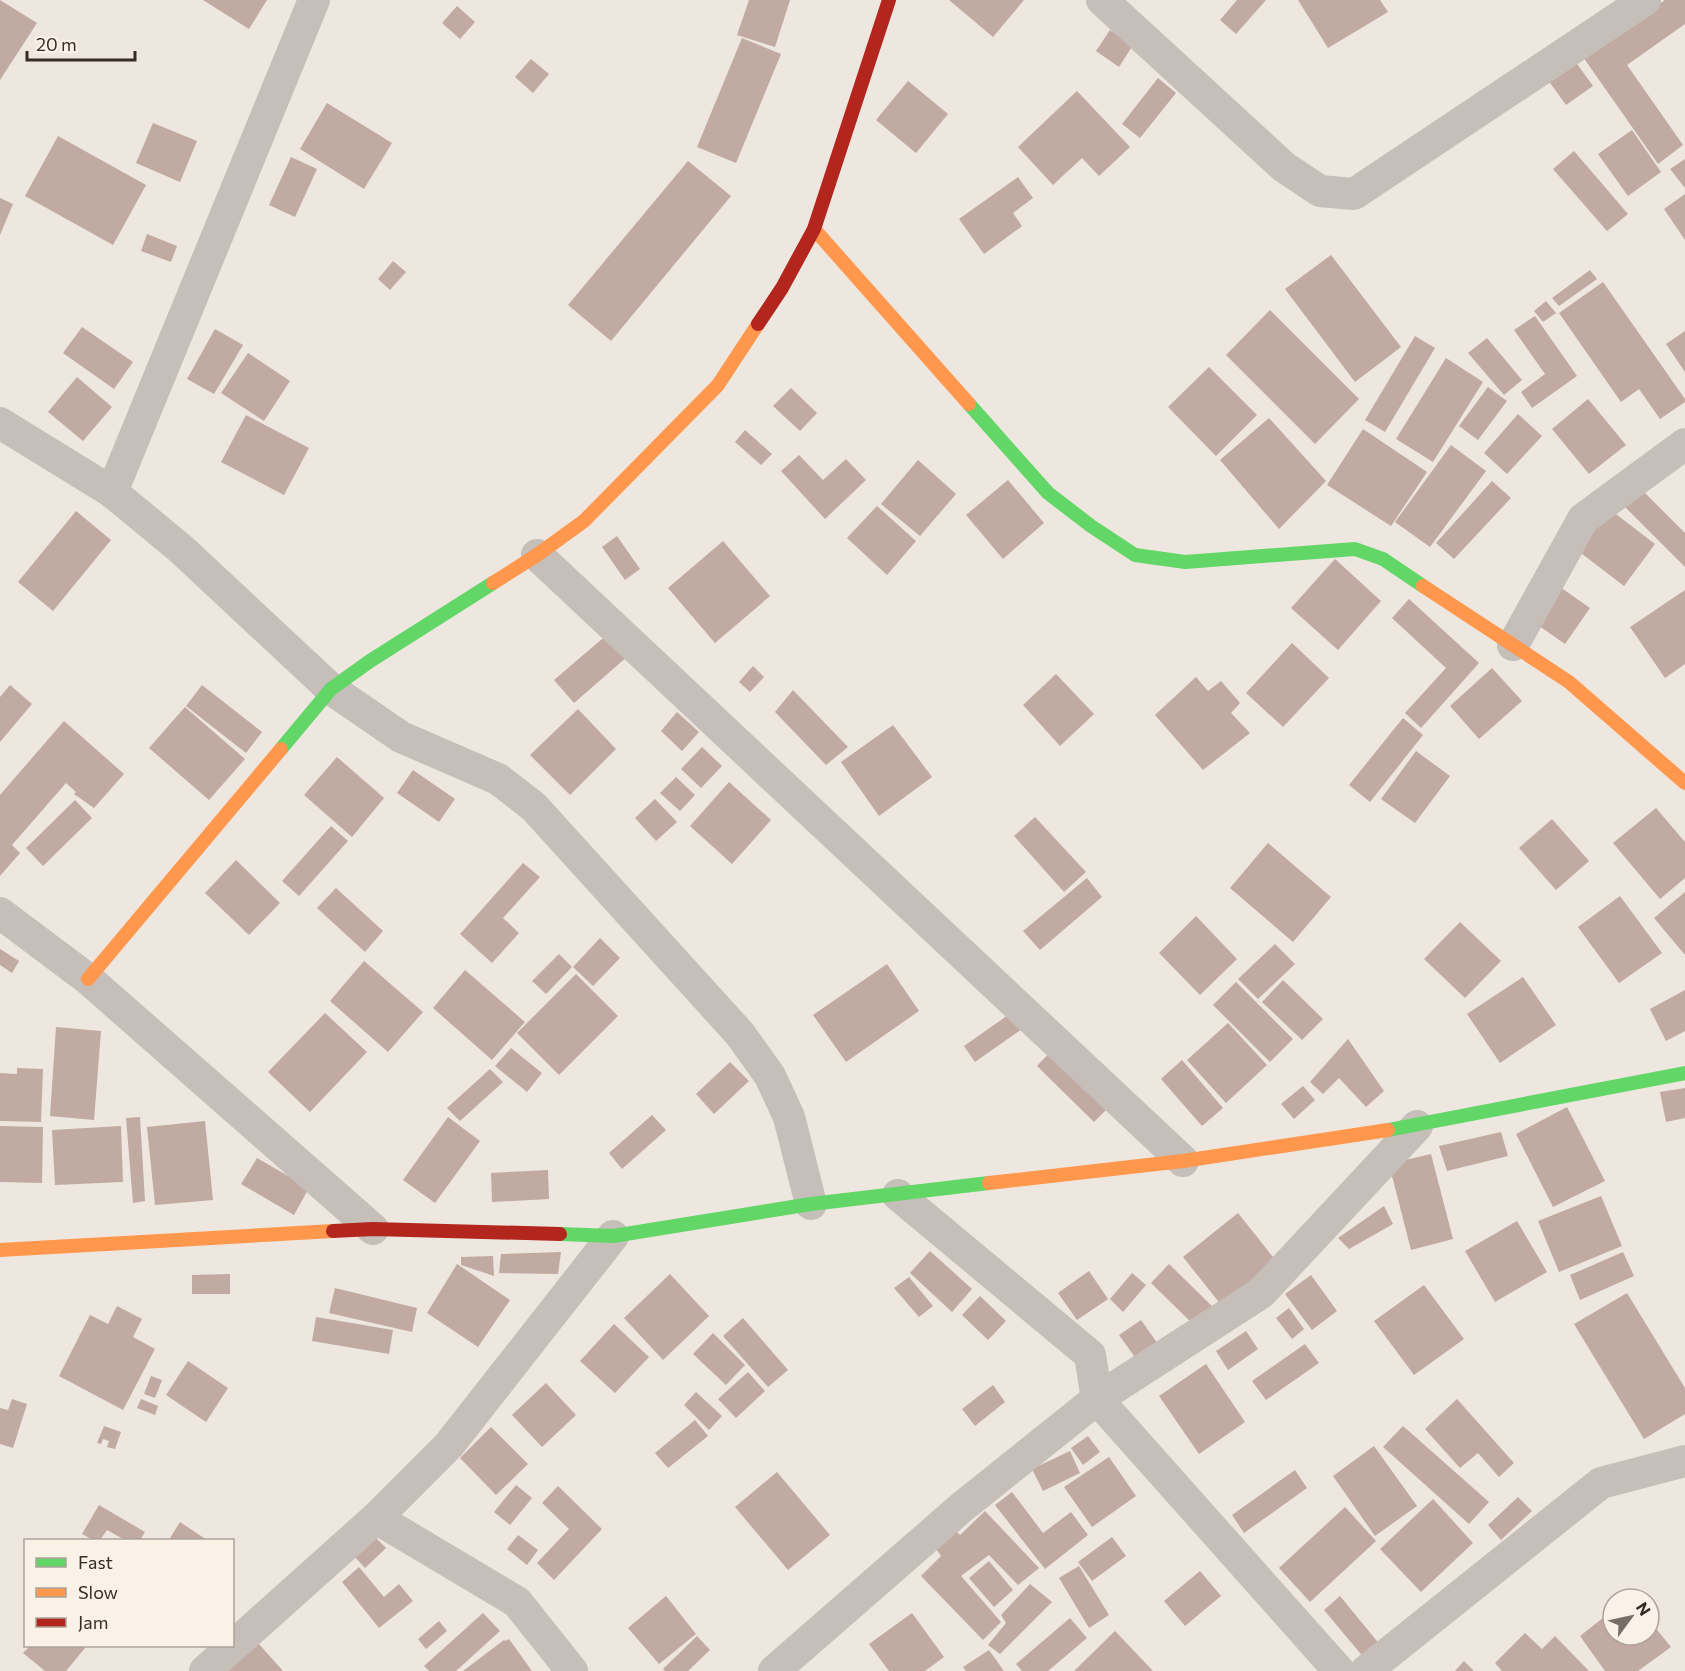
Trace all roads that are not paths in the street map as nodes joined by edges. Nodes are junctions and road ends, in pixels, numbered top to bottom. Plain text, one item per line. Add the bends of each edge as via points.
1 (314, 0) edge
2 (889, 0) edge
3 (1102, 0) edge
4 (1645, 0) edge
5 (814, 229) junction
6 (0, 423) edge
7 (1685, 444) edge
8 (112, 492) junction
9 (537, 555) junction
10 (1513, 645) junction
11 (331, 689) junction
12 (1685, 783) edge
13 (0, 914) edge
14 (88, 979) junction
15 (1685, 1073) edge
16 (1417, 1126) junction
17 (1183, 1161) junction
18 (898, 1194) junction
19 (811, 1204) junction
20 (373, 1228) junction
21 (613, 1236) junction
22 (0, 1250) edge
23 (1096, 1399) junction
24 (1685, 1461) edge
25 (376, 1518) junction
26 (234, 1645) edge
27 (232, 1647) edge
28 (205, 1671) edge
29 (572, 1671) edge
30 (774, 1671) edge
31 (1339, 1671) edge
32 (1366, 1671) edge

1 - 8 street
2 - 5 street
3 - 4 street via 1284,167 1320,191 1354,194
5 - 9 street via 782,288 718,385 584,521
5 - 10 street via 1048,493 1135,555 1185,562 1355,549 1383,559
6 - 8 street
7 - 10 street via 1583,519
8 - 11 street via 181,549
9 - 11 street
9 - 17 street
10 - 12 street via 1569,682
11 - 14 street
11 - 19 street via 401,737 498,779 534,807 740,1034 770,1076 789,1117
13 - 14 street
14 - 20 street
15 - 16 street
16 - 17 street
16 - 23 street via 1261,1293
17 - 18 street
18 - 19 street
18 - 23 street via 1090,1355
19 - 21 street
20 - 21 street
20 - 22 street
21 - 25 street via 449,1445
23 - 30 street via 962,1507
23 - 31 street
24 - 32 street via 1601,1483
25 - 26 street
25 - 29 street via 517,1602
27 - 28 street

